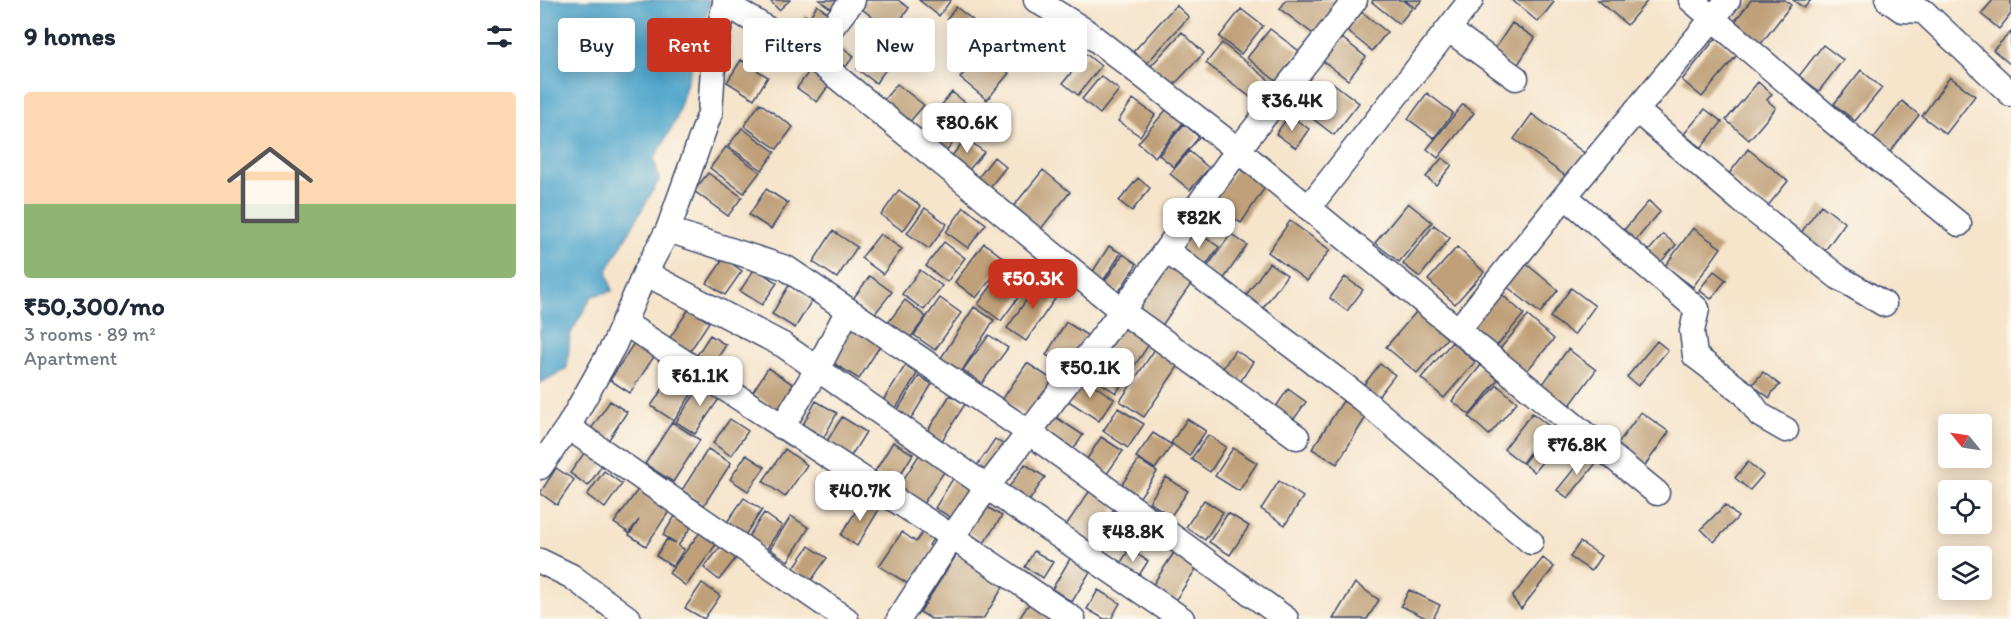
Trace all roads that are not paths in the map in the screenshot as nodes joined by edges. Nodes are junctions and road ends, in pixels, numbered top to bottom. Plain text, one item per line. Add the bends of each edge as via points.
1 (853, 0) edge
2 (1036, 0) edge
3 (1355, 0) edge
4 (1471, 0) edge
5 (1691, 0) edge
6 (1728, 0) edge
7 (1888, 0) edge
8 (725, 1) edge
9 (1926, 5) edge
10 (752, 18) edge
11 (839, 18) edge
12 (1713, 19) junction
13 (1449, 30) junction
14 (831, 72) edge
15 (1516, 78) dead end
16 (2011, 94) edge
17 (1636, 110) junction
18 (1238, 150) junction
19 (1565, 196) junction
20 (1309, 207) junction
21 (1959, 224) dead end
22 (668, 230) junction
23 (1167, 250) junction
24 (645, 273) junction
25 (1884, 304) dead end
26 (848, 310) junction
27 (1122, 311) junction
28 (623, 322) junction
29 (1458, 330) junction
30 (818, 368) junction
31 (568, 427) junction
32 (782, 427) junction
33 (1786, 430) dead end
34 (1030, 433) junction
35 (1297, 437) dead end
36 (540, 467) edge
37 (987, 487) junction
38 (1657, 493) dead end
39 (952, 537) junction
40 (1531, 542) dead end
41 (540, 561) edge
42 (629, 619) edge
43 (846, 619) edge
44 (899, 619) edge
45 (1073, 619) edge
46 (1182, 619) edge
47 (1286, 619) edge

1 - 11 street
2 - 18 street via 1084,30
3 - 18 street
4 - 13 street
5 - 12 street
6 - 12 street
7 - 9 street via 1902,10
8 - 10 street
8 - 22 street via 714,53 710,113
9 - 16 street
12 - 17 street
12 - 21 street
13 - 15 street
13 - 20 street
14 - 27 street
17 - 19 street
17 - 25 street via 1838,277
18 - 20 street
18 - 23 street
19 - 29 street
19 - 33 street via 1697,309 1692,331 1695,356 1745,394 1760,415
20 - 29 street
22 - 24 street
22 - 26 street via 786,268
23 - 27 street
23 - 40 street via 1362,399
24 - 28 street
24 - 30 street via 783,345
26 - 30 street
26 - 34 street
27 - 34 street
27 - 35 street
28 - 31 street
28 - 32 street
29 - 38 street
30 - 32 street
30 - 37 street
31 - 36 street
31 - 43 street
32 - 39 street
34 - 37 street
34 - 47 street
37 - 39 street
37 - 46 street
39 - 44 street
39 - 45 street
41 - 42 street via 571,576

